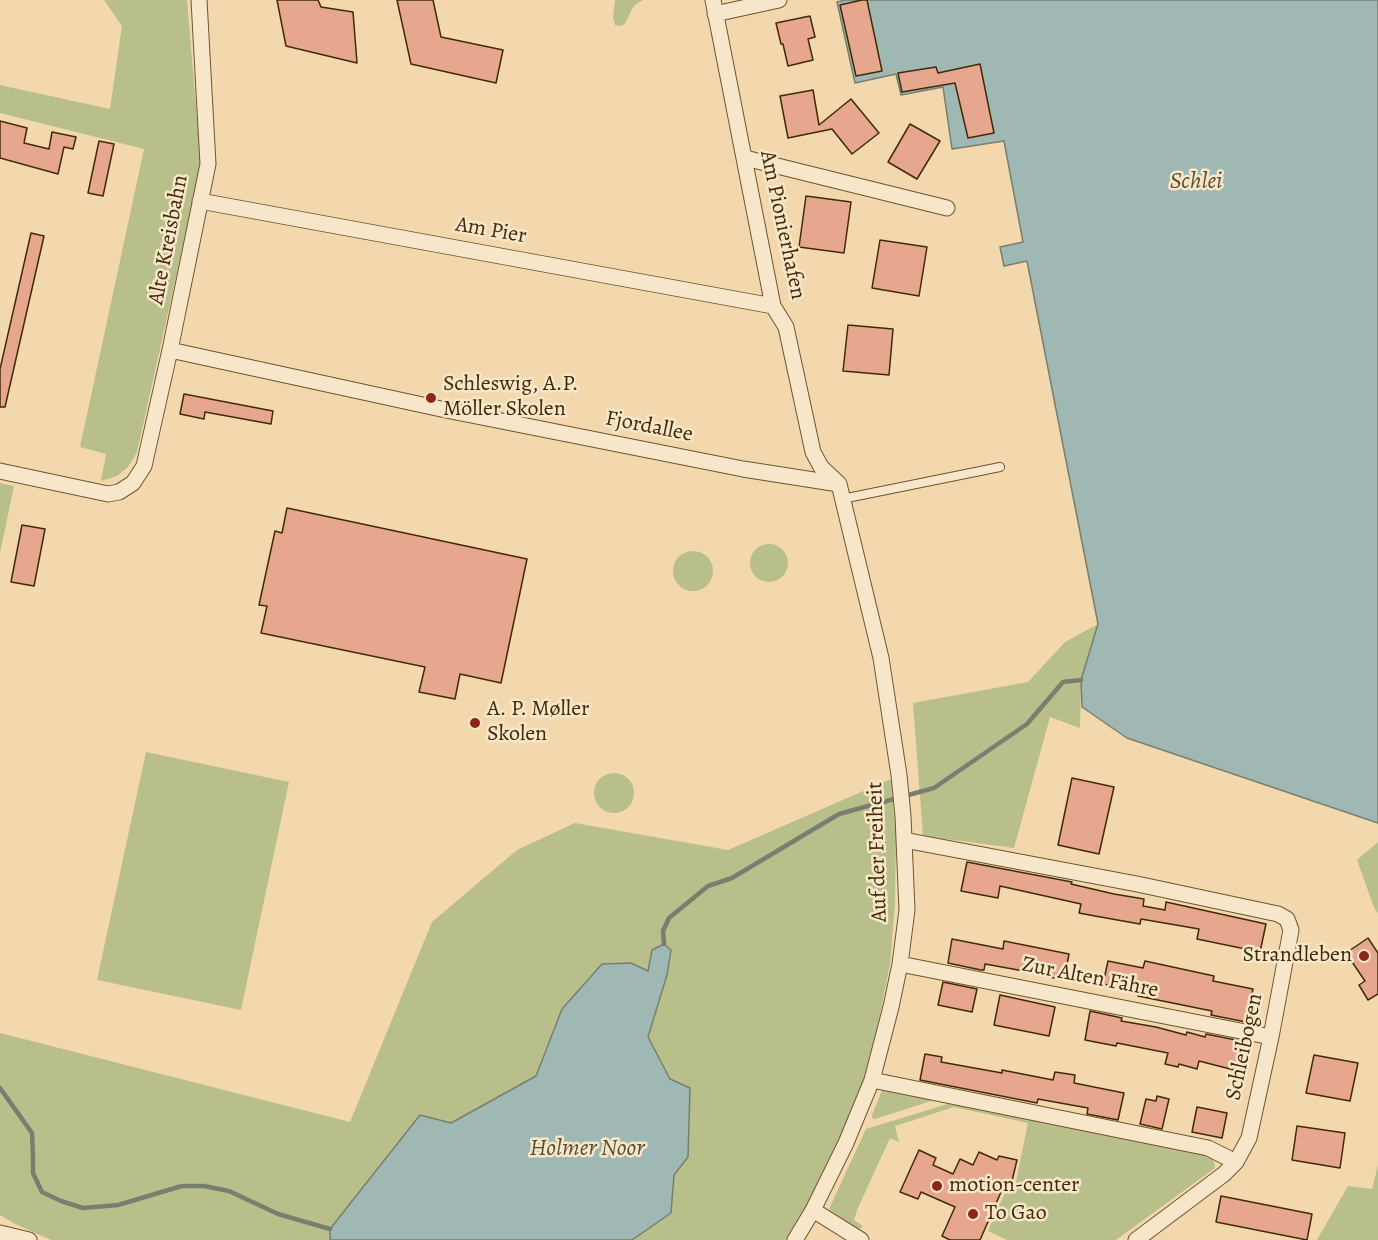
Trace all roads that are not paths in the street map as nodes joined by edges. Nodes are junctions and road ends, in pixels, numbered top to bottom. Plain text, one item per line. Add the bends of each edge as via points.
1 (199, 0) edge
2 (779, 0) edge
3 (714, 7) edge
4 (745, 158) junction
5 (200, 201) junction
6 (947, 208) dead end
7 (773, 306) junction
8 (170, 350) junction
9 (1000, 467) dead end
10 (0, 471) edge
11 (841, 492) junction
12 (904, 840) junction
13 (900, 964) junction
14 (1271, 1037) junction
15 (872, 1080) junction
16 (1236, 1162) junction
17 (813, 1210) junction
18 (0, 1234) edge
19 (6, 1240) edge
20 (28, 1240) edge
21 (795, 1240) edge
22 (861, 1240) edge
23 (1136, 1240) edge

1 - 5 street, Alte Kreisbahn via 208,164
2 - 3 street
3 - 4 street, Am Pionierhafen
4 - 6 street
4 - 7 street, Am Pionierhafen
5 - 7 street, Am Pier
5 - 8 street, Alte Kreisbahn
7 - 11 street, Am Pionierhafen via 786,327 813,452
8 - 10 street, Alte Kreisbahn via 144,466 133,483 108,494
8 - 11 street, Fjordallee
9 - 11 lane
11 - 12 street, Auf der Freiheit via 881,658 899,775
12 - 13 street, Auf der Freiheit via 907,910
12 - 14 street, Schleibogen via 1278,914 1287,919 1291,930
13 - 14 street, Zur Alten Fähre
13 - 15 street, Auf der Freiheit
14 - 16 street, Schleibogen via 1248,1138
15 - 16 street via 1208,1148
15 - 17 street, Auf der Freiheit
16 - 23 street
17 - 21 street, Auf der Freiheit
17 - 22 street
18 - 19 street
18 - 20 street

